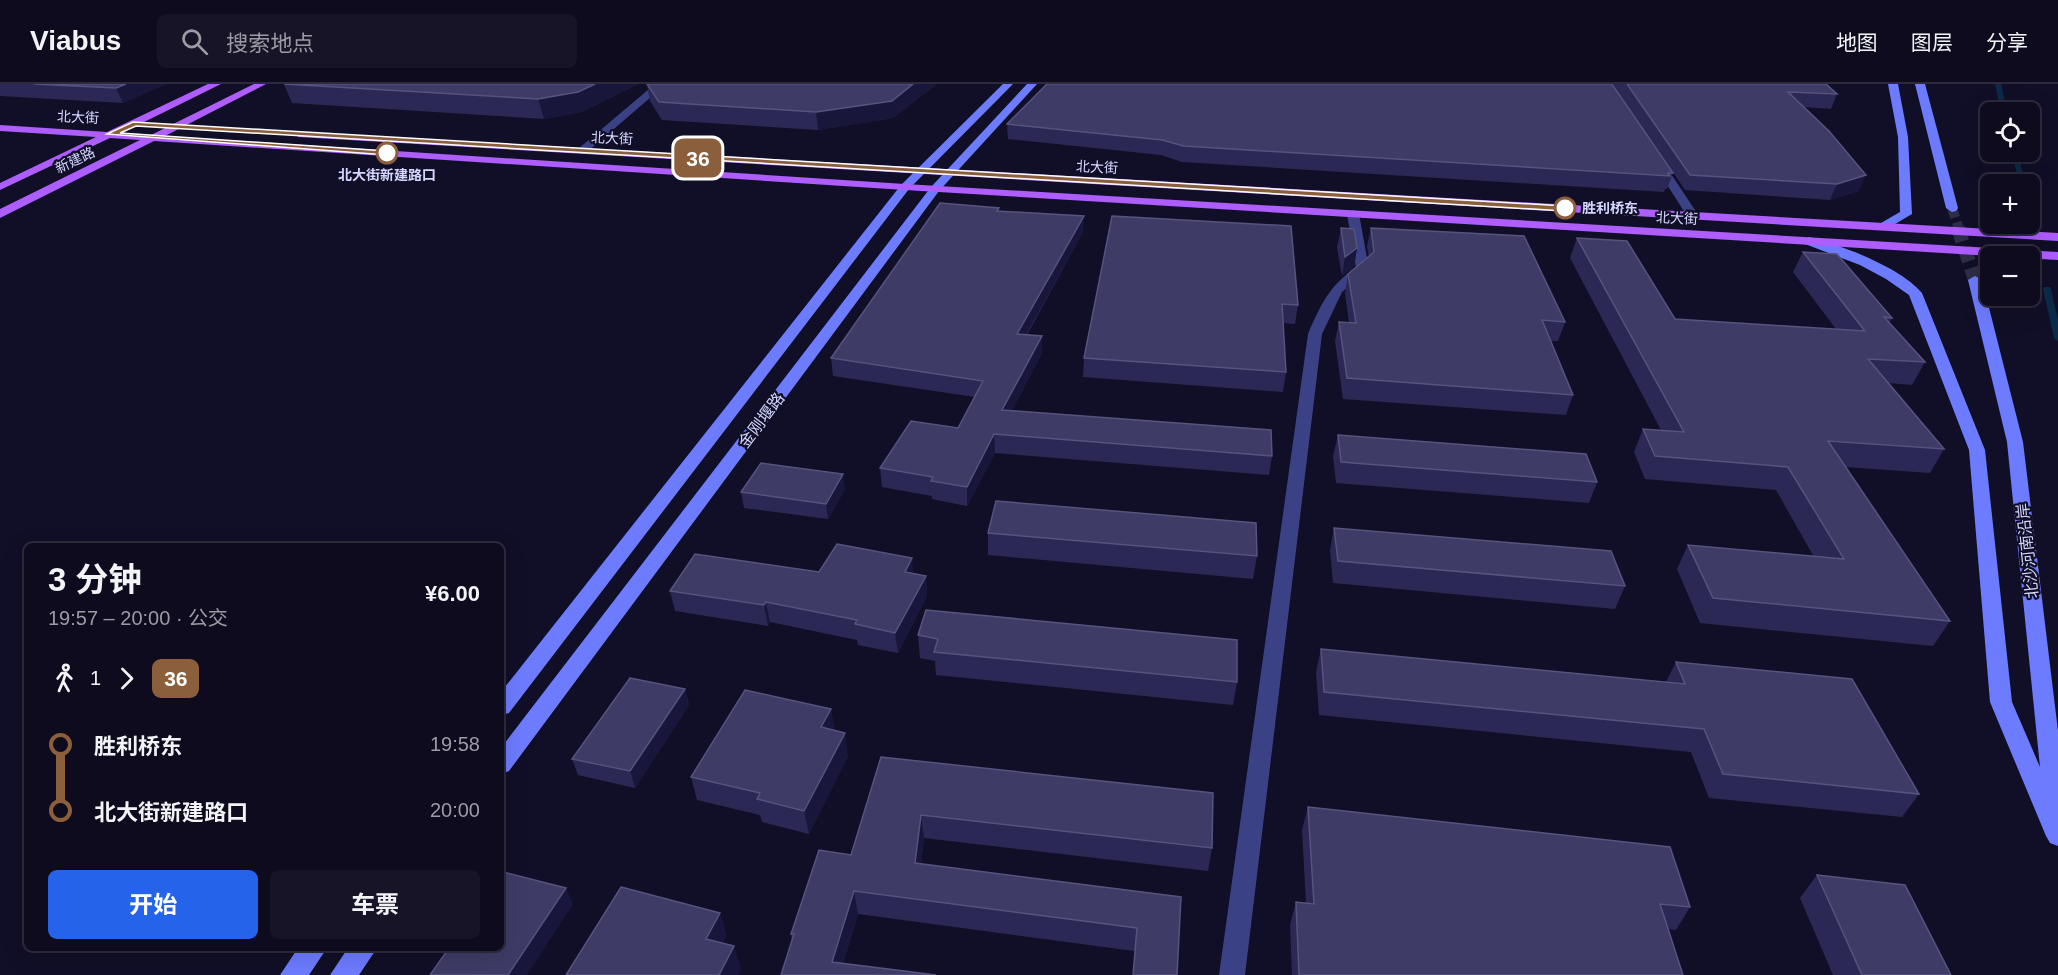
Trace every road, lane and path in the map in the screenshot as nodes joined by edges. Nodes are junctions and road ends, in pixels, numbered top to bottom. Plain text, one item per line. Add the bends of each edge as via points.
1 (216, 84) edge
2 (261, 84) edge
3 (662, 84) edge
4 (1008, 84) edge
5 (1032, 84) edge
6 (1893, 84) edge
7 (1920, 84) edge
8 (0, 118) edge
9 (69, 121) dead end
10 (135, 124) junction
11 (177, 126) junction
12 (0, 128) edge
13 (200, 128) dead end
14 (112, 129) junction
15 (295, 134) dead end
16 (154, 138) junction
17 (1649, 149) edge
18 (582, 151) junction
19 (919, 171) junction
20 (948, 174) junction
21 (0, 187) edge
22 (905, 187) junction
23 (935, 189) junction
24 (1952, 208) tunnel mouth
25 (0, 214) edge
26 (1353, 214) junction
27 (1693, 216) junction
28 (1885, 226) junction
29 (2058, 237) edge
30 (1809, 241) junction
31 (2058, 256) edge
32 (1975, 280) tunnel mouth
33 (504, 703) edge
34 (504, 761) edge
35 (2058, 826) edge
36 (2058, 836) edge
37 (312, 951) edge
38 (362, 951) edge
39 (293, 975) edge
40 (343, 975) edge
41 (1232, 975) edge

1 - 10 main road, 新建路
2 - 11 main road, 新建路
3 - 18 street
4 - 19 street
5 - 20 street, 金刚堰路
6 - 28 street via 1903,137 1906,214
7 - 24 street
8 - 9 main road
10 - 11 main road
10 - 14 main road, 新建路
11 - 13 main road
11 - 16 main road, 新建路
12 - 14 main road, 北大街
14 - 16 main road, 北大街
14 - 21 main road, 新建路
15 - 18 main road, 北大街
16 - 22 main road, 北大街
16 - 25 main road, 新建路
17 - 27 street
18 - 19 main road, 北大街
19 - 20 main road, 北大街
19 - 22 street
20 - 23 street, 金刚堰路
20 - 27 main road, 北大街
22 - 23 main road, 北大街
22 - 33 street
23 - 26 main road, 北大街
23 - 34 street, 金刚堰路
26 - 30 main road, 北大街
26 - 41 street via 1363,269 1333,291 1315,334
27 - 28 main road, 北大街
28 - 29 main road, 北大街
30 - 31 main road, 北大街
30 - 36 street via 1859,259 1915,293 1977,450 2001,702
32 - 35 street, 北沙河南沿岸 via 2015,442
37 - 39 street
38 - 40 street

